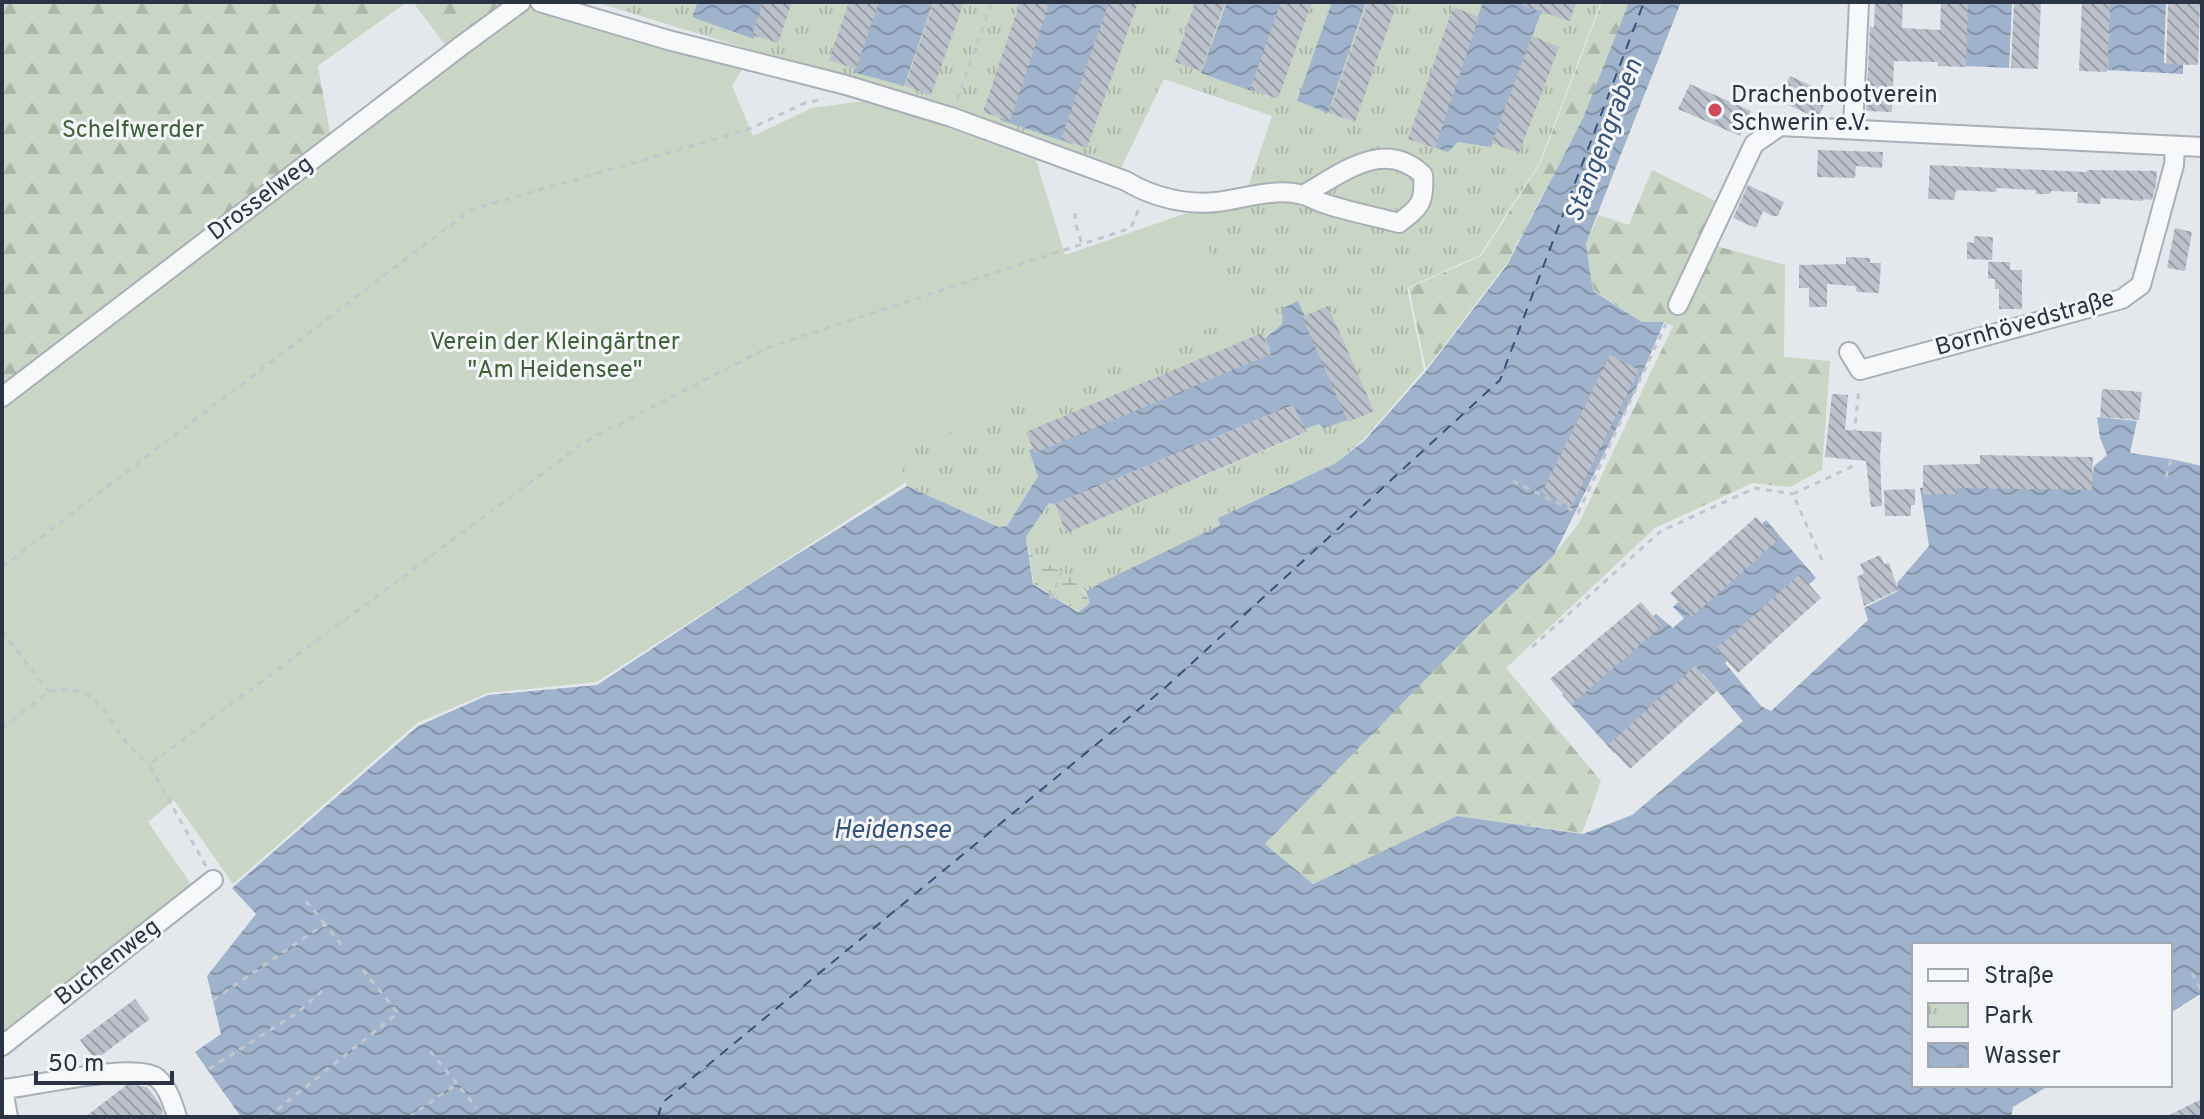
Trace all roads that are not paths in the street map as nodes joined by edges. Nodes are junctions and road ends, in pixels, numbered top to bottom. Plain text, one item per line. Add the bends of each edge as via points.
1 (521, 2) edge
2 (540, 2) edge
3 (1859, 2) edge
4 (1853, 129) junction
5 (2175, 146) junction
6 (2202, 147) edge
7 (1303, 195) junction
8 (1678, 305) dead end
9 (1849, 352) dead end
10 (2, 397) edge
11 (213, 880) road end
12 (2, 1046) edge
13 (2, 1090) edge
14 (8, 1117) edge
15 (177, 1117) edge

1 - 10 street, Drosselweg
2 - 7 street via 951,117 1126,181 1145,193 1215,202
3 - 4 street
4 - 5 street
4 - 8 street via 1780,126 1754,144
5 - 6 street
5 - 9 street, Bornhövedstraße via 2141,285 2122,299 1860,370
7 - 7 street via 1361,163 1384,157 1412,165 1423,175 1424,195 1416,210 1399,223
11 - 12 street, Buchenweg
13 - 14 street
13 - 15 street via 144,1072 163,1086

